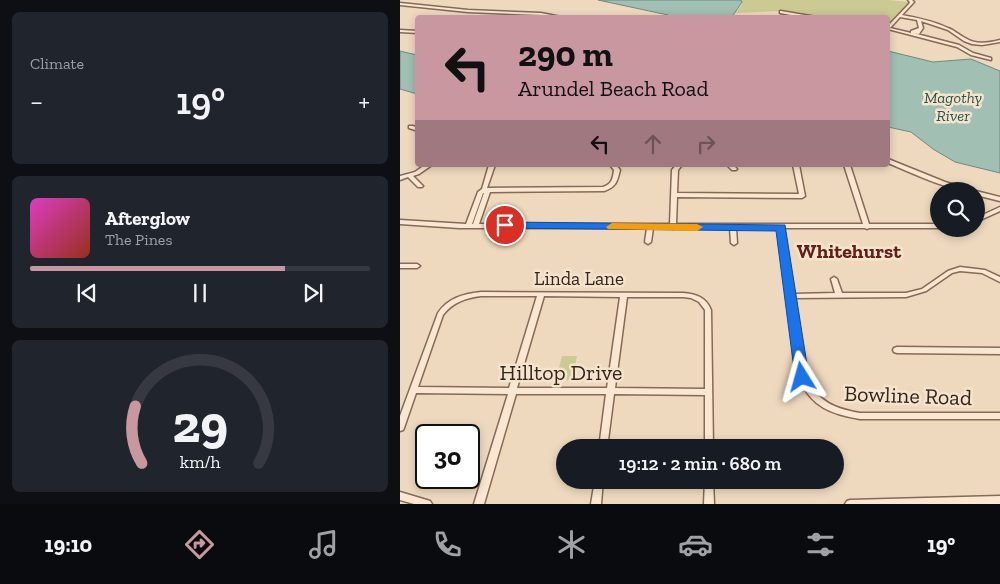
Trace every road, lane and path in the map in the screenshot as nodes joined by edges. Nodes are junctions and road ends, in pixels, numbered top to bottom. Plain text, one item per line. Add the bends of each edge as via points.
1 (910, 0) edge
2 (400, 4) edge
3 (781, 12) dead end
4 (547, 15) edge
5 (798, 15) edge
6 (900, 16) junction
7 (918, 19) junction
8 (890, 28) edge
9 (920, 29) dead end
10 (890, 30) edge
11 (400, 31) edge
12 (415, 32) edge
13 (999, 42) edge
14 (990, 59) dead end
15 (411, 128) dead end
16 (415, 129) edge
17 (890, 162) edge
18 (426, 167) edge
19 (491, 167) edge
20 (614, 167) edge
21 (677, 167) edge
22 (796, 167) edge
23 (848, 167) edge
24 (410, 176) junction
25 (400, 178) edge
26 (940, 182) edge
27 (420, 186) dead end
28 (484, 190) junction
29 (674, 195) junction
30 (985, 195) edge
31 (1000, 199) edge
32 (1000, 209) edge
33 (985, 216) edge
34 (400, 222) edge
35 (472, 226) junction
36 (930, 226) edge
37 (650, 227) junction
38 (673, 227) junction
39 (733, 227) junction
40 (867, 227) junction
41 (781, 228) junction
42 (648, 242) dead end
43 (734, 242) dead end
44 (400, 266) edge
45 (417, 266) dead end
46 (834, 279) dead end
47 (1000, 280) edge
48 (541, 294) junction
49 (624, 295) junction
50 (790, 296) junction
51 (839, 296) junction
52 (897, 350) dead end
53 (1000, 351) edge
54 (413, 390) junction
55 (514, 390) junction
56 (610, 391) junction
57 (709, 392) junction
58 (1000, 416) edge
59 (400, 428) edge
60 (604, 439) edge
61 (709, 439) edge
62 (598, 489) edge
63 (709, 489) edge
64 (400, 496) edge
65 (1000, 500) edge
66 (428, 504) edge
67 (480, 504) edge
68 (596, 504) edge
69 (710, 504) edge
70 (850, 504) edge
71 (879, 504) edge

1 - 6 street via 912,3
2 - 4 street
3 - 5 street
6 - 7 street
6 - 8 street
7 - 9 street
7 - 13 street via 953,30 970,42
10 - 14 street via 958,46
11 - 12 street
15 - 16 street
17 - 26 street
18 - 24 street
19 - 28 street
20 - 28 street via 614,182 604,189
21 - 29 street
22 - 29 street via 802,196
23 - 40 street
24 - 25 street
24 - 27 street
28 - 35 street via 487,191
29 - 38 street
30 - 31 street
32 - 33 street
34 - 35 street
35 - 37 street
36 - 40 street
37 - 38 street
37 - 42 street
38 - 39 street
39 - 41 street
39 - 43 street
40 - 41 street
41 - 50 street, Bowline Road
44 - 45 street
46 - 51 street
47 - 51 street via 984,271 960,269 924,290 908,295
48 - 49 street, Linda Lane
48 - 54 street, Linda Lane via 481,294 458,299 446,307 440,315
48 - 55 street
49 - 56 street
49 - 57 street, Linda Lane via 683,295 705,302 708,310
50 - 51 street
50 - 58 street, Bowline Road via 803,379 808,390 822,404 839,412 860,416
52 - 53 street
54 - 55 street, Hilltop Drive
54 - 59 street
55 - 56 street, Hilltop Drive
55 - 67 street
56 - 57 street, Hilltop Drive
56 - 60 street
57 - 61 street
62 - 68 street
63 - 69 street
64 - 66 street
65 - 71 street
70 - 71 street

